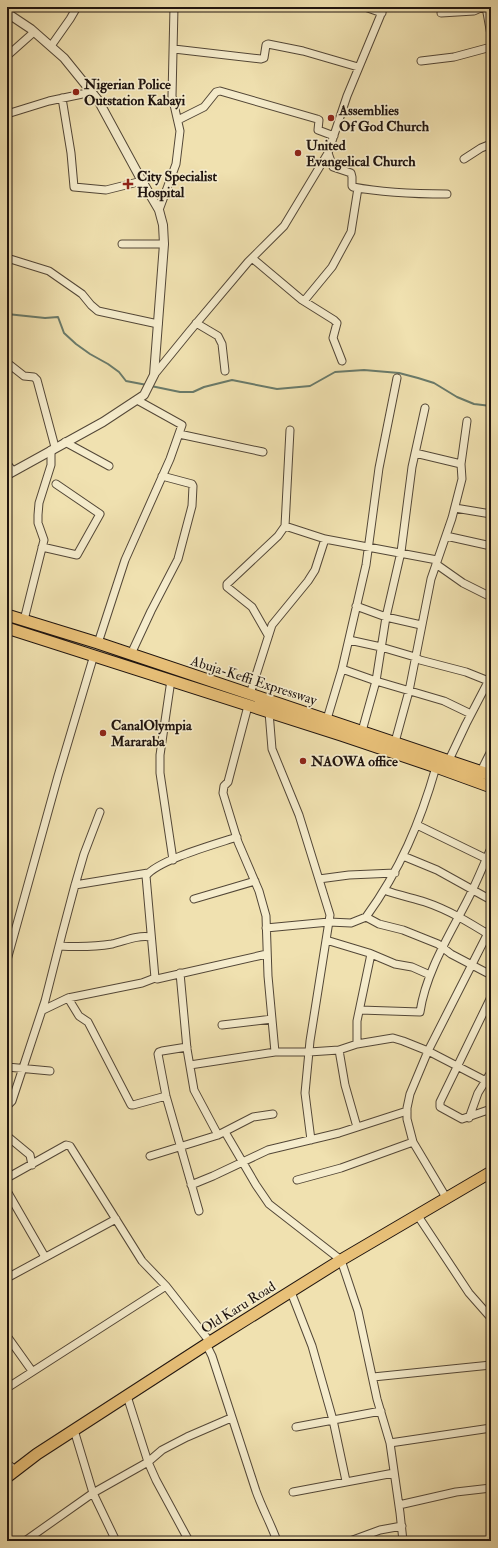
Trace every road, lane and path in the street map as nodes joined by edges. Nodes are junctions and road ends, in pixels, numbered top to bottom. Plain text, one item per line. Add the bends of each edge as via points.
1 (77, 7) edge
2 (174, 7) edge
3 (365, 7) edge
4 (485, 7) edge
5 (383, 10) edge
6 (7, 13) edge
7 (442, 13) dead end
8 (34, 32) junction
9 (491, 35) edge
10 (51, 46) junction
11 (491, 47) edge
12 (174, 49) junction
13 (7, 56) edge
14 (421, 61) dead end
15 (358, 68) junction
16 (92, 92) junction
17 (62, 98) junction
18 (7, 114) edge
19 (178, 120) junction
20 (334, 136) junction
21 (491, 144) edge
22 (328, 153) junction
23 (464, 159) dead end
24 (142, 181) junction
25 (358, 188) junction
26 (446, 194) dead end
27 (159, 210) junction
28 (122, 244) dead end
29 (164, 244) junction
30 (7, 258) edge
31 (252, 258) junction
32 (304, 301) junction
33 (196, 323) junction
34 (158, 324) junction
35 (342, 361) dead end
36 (10, 365) dead end
37 (225, 370) dead end
38 (154, 375) junction
39 (397, 378) dead end
40 (137, 400) junction
41 (425, 408) dead end
42 (467, 421) dead end
43 (290, 430) dead end
44 (179, 434) junction
45 (65, 442) junction
46 (53, 449) junction
47 (263, 452) dead end
48 (415, 453) junction
49 (7, 464) edge
50 (461, 464) junction
51 (109, 466) dead end
52 (10, 473) edge
53 (162, 476) junction
54 (56, 484) dead end
55 (455, 508) junction
56 (491, 514) edge
57 (285, 526) junction
58 (446, 536) junction
59 (325, 539) junction
60 (369, 546) junction
61 (491, 546) edge
62 (42, 547) junction
63 (401, 552) junction
64 (437, 562) junction
65 (491, 597) edge
66 (356, 606) junction
67 (7, 615) edge
68 (386, 617) junction
69 (24, 620) junction
70 (421, 625) junction
71 (7, 628) edge
72 (268, 635) junction
73 (349, 640) junction
74 (98, 643) junction
75 (380, 647) junction
76 (131, 654) junction
77 (94, 655) junction
78 (415, 657) junction
79 (342, 670) junction
80 (490, 679) edge
81 (171, 680) junction
82 (376, 681) junction
83 (408, 691) junction
84 (249, 700) junction
85 (269, 712) junction
86 (471, 714) junction
87 (327, 719) junction
88 (362, 731) junction
89 (395, 742) junction
90 (491, 751) edge
91 (449, 760) junction
92 (436, 767) junction
93 (486, 773) edge
94 (491, 787) edge
95 (100, 812) dead end
96 (417, 825) junction
97 (237, 837) junction
98 (491, 848) edge
99 (403, 856) junction
100 (173, 860) junction
101 (489, 860) edge
102 (148, 873) junction
103 (395, 873) junction
104 (319, 879) junction
105 (255, 881) junction
106 (76, 885) junction
107 (473, 889) junction
108 (384, 890) junction
109 (194, 899) dead end
110 (491, 900) edge
111 (366, 917) junction
112 (459, 917) junction
113 (329, 922) junction
114 (266, 928) junction
115 (490, 933) edge
116 (151, 937) junction
117 (326, 940) junction
118 (59, 946) junction
119 (443, 948) junction
120 (266, 954) junction
121 (371, 954) junction
122 (7, 960) edge
123 (471, 965) junction
124 (180, 974) junction
125 (430, 975) junction
126 (491, 975) edge
127 (155, 978) junction
128 (491, 997) edge
129 (68, 998) junction
130 (42, 1010) junction
131 (360, 1010) junction
132 (488, 1012) edge
133 (272, 1019) junction
134 (222, 1025) dead end
135 (357, 1044) junction
136 (187, 1047) junction
137 (340, 1050) junction
138 (428, 1051) junction
139 (275, 1052) junction
140 (309, 1052) junction
141 (190, 1065) junction
142 (457, 1066) junction
143 (7, 1067) edge
144 (23, 1068) junction
145 (50, 1071) dead end
146 (491, 1072) edge
147 (486, 1081) junction
148 (166, 1096) junction
149 (7, 1106) edge
150 (491, 1109) edge
151 (407, 1111) junction
152 (273, 1114) dead end
153 (468, 1118) junction
154 (357, 1127) junction
155 (226, 1132) junction
156 (218, 1135) junction
157 (7, 1136) edge
158 (311, 1140) junction
159 (414, 1142) junction
160 (180, 1148) junction
161 (150, 1156) dead end
162 (243, 1163) junction
163 (32, 1165) junction
164 (491, 1172) edge
165 (7, 1178) edge
166 (297, 1180) dead end
167 (191, 1184) junction
168 (7, 1191) edge
169 (447, 1198) junction
170 (199, 1211) dead end
171 (418, 1216) junction
172 (116, 1219) junction
173 (45, 1257) junction
174 (341, 1260) junction
175 (7, 1278) edge
176 (166, 1286) junction
177 (291, 1292) junction
178 (491, 1318) edge
179 (7, 1336) edge
180 (208, 1343) junction
181 (491, 1365) edge
182 (32, 1371) junction
183 (373, 1377) junction
184 (7, 1388) edge
185 (127, 1396) junction
186 (381, 1411) junction
187 (231, 1418) junction
188 (333, 1420) junction
189 (296, 1428) dead end
190 (491, 1428) edge
191 (74, 1430) junction
192 (390, 1443) junction
193 (148, 1462) junction
194 (7, 1463) edge
195 (394, 1473) junction
196 (12, 1474) edge
197 (346, 1481) junction
198 (491, 1488) edge
199 (293, 1492) dead end
200 (93, 1493) junction
201 (399, 1506) junction
202 (402, 1526) junction
203 (7, 1537) edge
204 (9, 1541) edge
205 (25, 1541) edge
206 (116, 1541) edge
207 (189, 1541) edge
208 (277, 1541) edge
209 (350, 1541) edge
210 (403, 1541) edge

1 - 10 street
2 - 12 street
3 - 5 street
4 - 7 street via 474,11
4 - 9 street
5 - 15 street
6 - 8 street
8 - 10 street
8 - 13 street
10 - 16 street
11 - 14 street via 454,57
12 - 15 street via 261,59 264,58 268,44 303,51
12 - 19 street via 171,82
15 - 20 street
16 - 17 street
16 - 24 street
17 - 18 street
17 - 24 street via 74,187 106,190
19 - 20 street via 204,107 216,92 220,91 317,119 318,130
19 - 27 street via 180,131 176,164
20 - 22 street
21 - 23 street
22 - 25 street via 333,167 351,173 352,186
22 - 31 street via 284,226
24 - 27 street
25 - 26 street via 381,192
25 - 32 street via 351,232 328,272
27 - 29 street
28 - 29 street
29 - 34 street
30 - 34 street via 49,271 82,294 98,311
31 - 32 street
31 - 33 street
32 - 35 street via 336,323 333,338
33 - 37 street via 221,340
33 - 38 street
34 - 38 street
36 - 46 street via 24,376 37,380
38 - 40 street via 144,395
39 - 60 street via 379,468
40 - 44 street via 182,425
40 - 45 street
41 - 48 street
42 - 50 street
43 - 57 street
44 - 47 street
44 - 53 street
45 - 46 street
45 - 51 street
46 - 52 street
46 - 62 street via 51,465 39,503 38,523 44,540
48 - 50 street
48 - 63 street
49 - 52 street
50 - 55 street via 462,479
53 - 74 street via 126,560
53 - 76 street via 192,484 192,506 178,559
54 - 62 street via 100,514 77,554
55 - 56 street
55 - 58 street
57 - 59 street
57 - 72 street via 278,536 227,584 227,587 252,607
58 - 61 street
58 - 64 street
59 - 60 street
59 - 72 street via 315,570 274,622
60 - 63 street
60 - 66 street
62 - 69 street
63 - 64 street
63 - 68 street
64 - 65 street via 463,582
64 - 70 street
66 - 68 street
66 - 73 street
67 - 69 main road, Abuja-Keffi Expressway
68 - 70 street
68 - 75 street
69 - 74 main road, Abuja-Keffi Expressway
70 - 78 street
71 - 77 main road, Abuja-Keffi Expressway
72 - 84 street
73 - 75 street
73 - 79 street
74 - 76 main road, Abuja-Keffi Expressway
75 - 78 street
75 - 82 street
76 - 84 main road, Abuja-Keffi Expressway
77 - 81 main road, Abuja-Keffi Expressway
77 - 122 street
78 - 80 street
78 - 83 street
79 - 82 street
79 - 87 street
80 - 86 street
81 - 84 main road, Abuja-Keffi Expressway
81 - 100 street via 160,755 160,773
82 - 83 street
82 - 88 street
83 - 86 street via 444,701
83 - 89 street
84 - 85 main road, Abuja-Keffi Expressway
84 - 87 main road, Abuja-Keffi Expressway
84 - 97 street via 228,782 224,786
85 - 92 main road, Abuja-Keffi Expressway
85 - 104 street via 272,749 299,815
86 - 91 street
87 - 88 main road, Abuja-Keffi Expressway
88 - 89 main road, Abuja-Keffi Expressway
89 - 91 main road, Abuja-Keffi Expressway
90 - 93 street
91 - 93 main road, Abuja-Keffi Expressway
92 - 94 main road, Abuja-Keffi Expressway
92 - 96 street
95 - 106 street via 84,854
96 - 99 street
96 - 101 street
97 - 100 street
97 - 105 street
98 - 101 street
99 - 103 street
99 - 107 street
100 - 102 street
101 - 107 street
102 - 106 street
102 - 116 street via 145,879
103 - 104 street
103 - 108 street
104 - 113 street via 330,915
105 - 109 street
105 - 114 street via 266,916
106 - 118 street
107 - 110 street
107 - 112 street
108 - 111 street
108 - 112 street via 425,902
111 - 113 street via 351,922
111 - 119 street
112 - 115 street
112 - 119 street
113 - 114 street
113 - 117 street
114 - 120 street
115 - 123 street
116 - 118 street via 144,936 87,947
116 - 127 street
117 - 121 street
117 - 140 street
118 - 130 street
119 - 123 street
119 - 125 street
120 - 124 street
120 - 133 street
121 - 125 street
121 - 131 street
123 - 126 street
123 - 138 street
124 - 127 street
124 - 136 street
125 - 131 street via 420,1012
127 - 129 street
128 - 132 street
129 - 130 street
129 - 148 street via 79,1016 88,1022 131,1105
130 - 144 street
131 - 135 street
132 - 142 street
133 - 134 street
133 - 139 street
135 - 137 street
135 - 138 street via 393,1038
136 - 141 street
136 - 148 street via 159,1052
137 - 140 street
137 - 154 street via 345,1085
138 - 142 street
138 - 151 street via 410,1094
139 - 140 street
139 - 141 street
140 - 158 street via 305,1093
141 - 156 street via 194,1090
142 - 147 street
142 - 153 street via 440,1107 462,1120
143 - 144 street
144 - 145 street
144 - 149 street via 12,1101
146 - 147 street
147 - 153 street
148 - 160 street
150 - 153 street
151 - 154 street
151 - 159 street
152 - 155 street via 253,1117
154 - 158 street
155 - 156 street
155 - 162 street
156 - 160 street
157 - 163 street via 30,1155
158 - 162 street via 268,1150
159 - 166 street via 341,1168
159 - 169 street
160 - 161 street
160 - 167 street
162 - 167 street
162 - 174 street via 269,1204
163 - 165 street
163 - 172 street via 66,1145 70,1146
164 - 169 main road, Old Karu Road
167 - 170 street
168 - 173 street
169 - 171 main road, Old Karu Road
171 - 174 main road, Old Karu Road
171 - 178 street via 469,1293
172 - 173 street
172 - 176 street via 142,1261
173 - 175 street
174 - 177 main road, Old Karu Road
174 - 183 street via 358,1311
176 - 180 street
176 - 182 street
177 - 180 main road, Old Karu Road
177 - 188 street via 312,1346
179 - 182 street
180 - 185 main road, Old Karu Road
180 - 187 street
181 - 183 street
182 - 184 street
183 - 186 street
185 - 191 main road, Old Karu Road
185 - 193 street
186 - 188 street
186 - 192 street
187 - 193 street via 162,1450
187 - 208 street via 261,1507
188 - 189 street
188 - 197 street
190 - 192 street
191 - 196 main road, Old Karu Road
191 - 200 street
192 - 195 street
193 - 200 street
193 - 207 street
194 - 196 street
195 - 197 street
195 - 201 street
197 - 199 street
198 - 201 street via 456,1492
200 - 205 street
200 - 206 street
201 - 202 street
202 - 209 street via 380,1530
202 - 210 street
203 - 204 street

